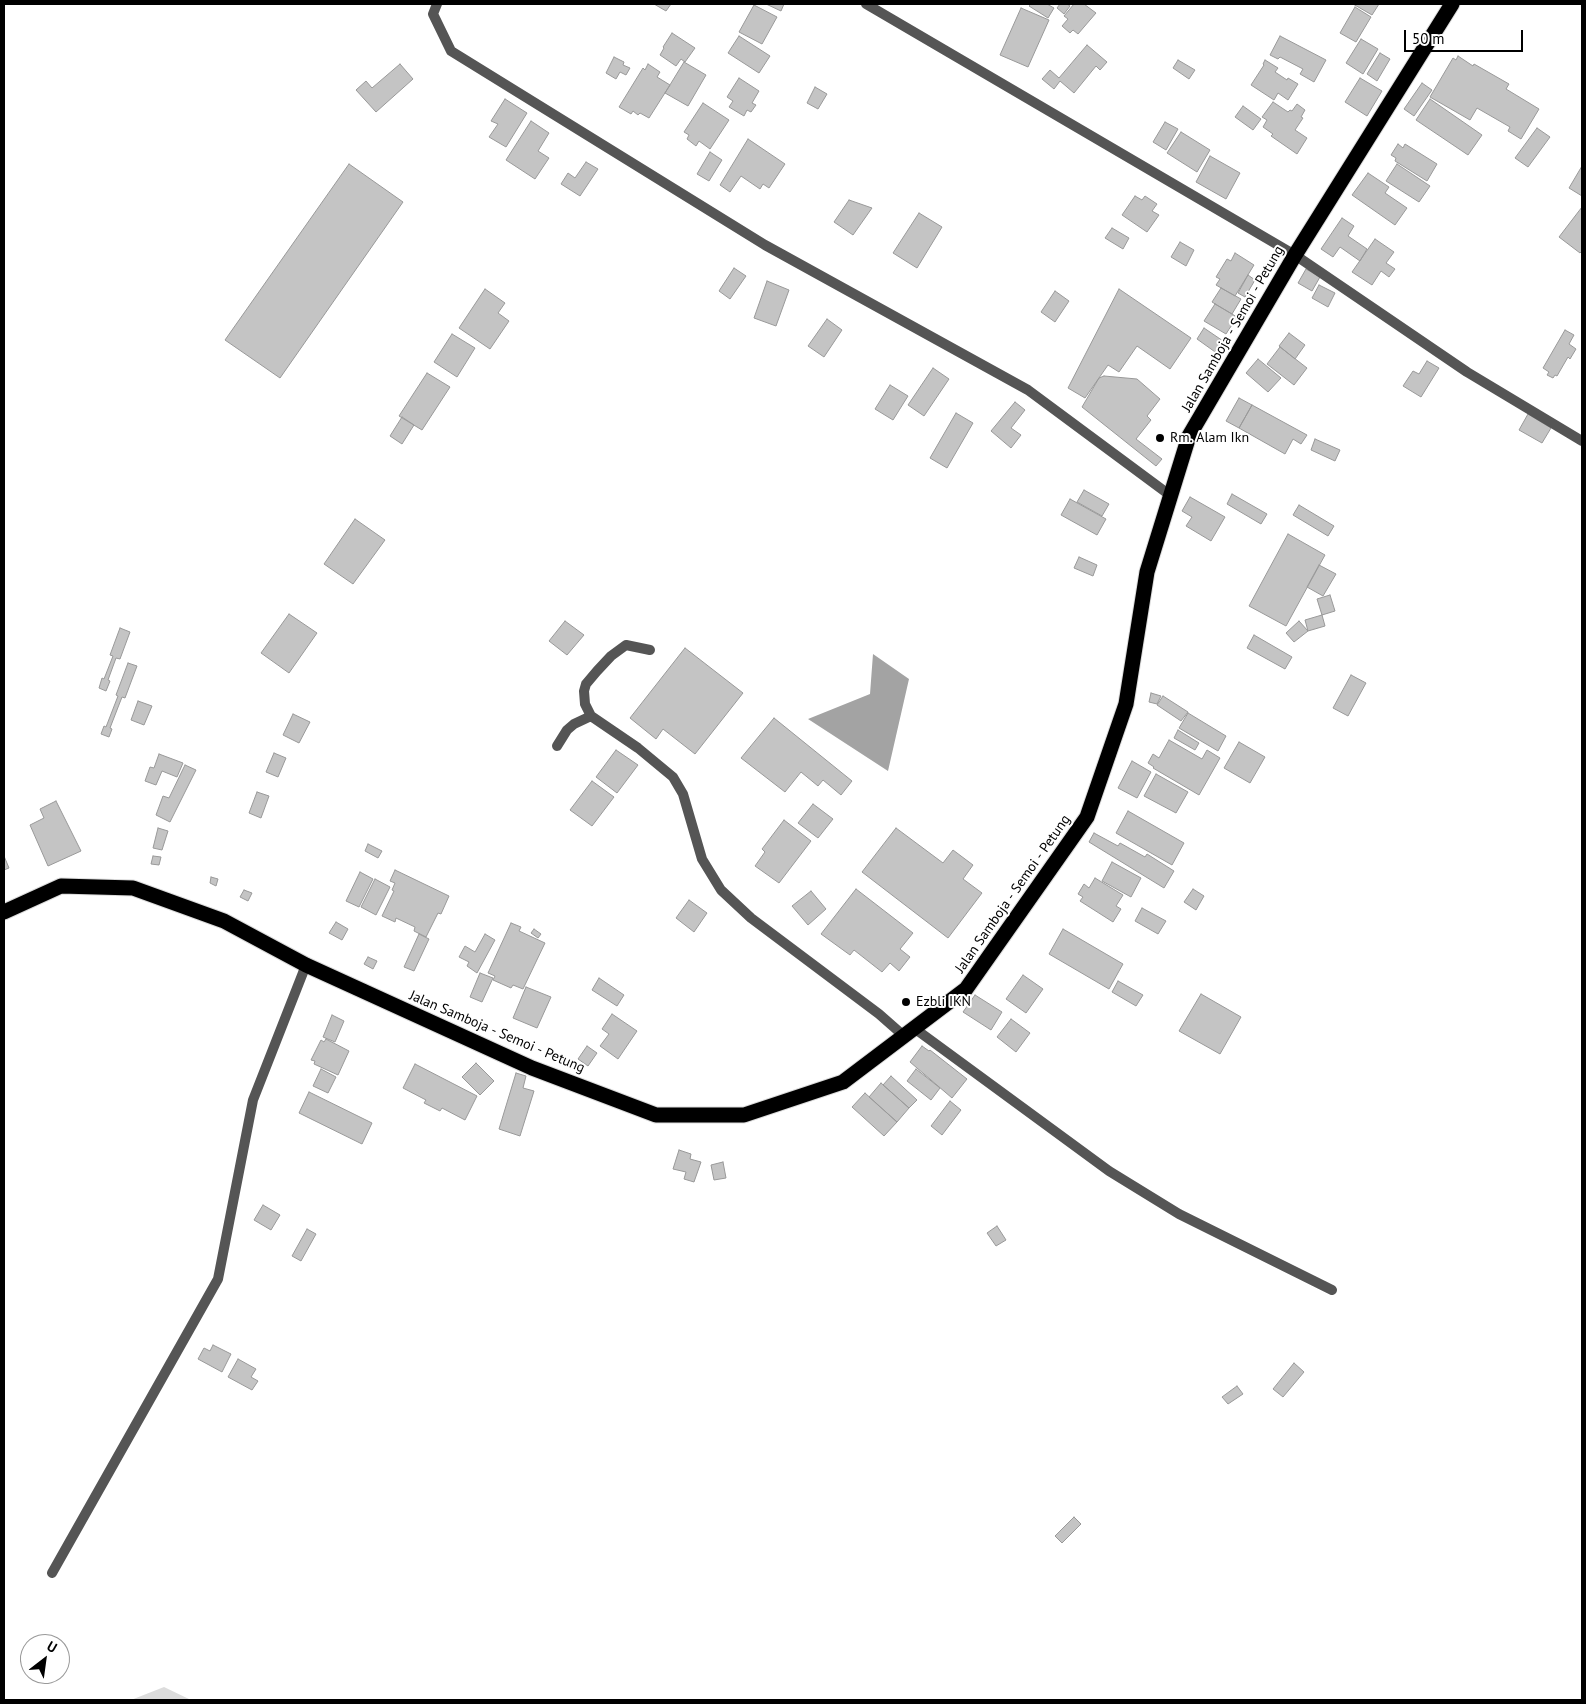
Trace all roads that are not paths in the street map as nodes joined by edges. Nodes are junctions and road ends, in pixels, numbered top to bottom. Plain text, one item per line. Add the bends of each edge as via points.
1 (437, 4) edge
2 (866, 4) edge
3 (1452, 4) edge
4 (1295, 255) junction
5 (1582, 441) edge
6 (1171, 496) junction
7 (650, 650) dead end
8 (591, 716) junction
9 (557, 746) dead end
10 (4, 912) edge
11 (306, 965) junction
12 (909, 1032) junction
13 (1332, 1290) dead end
14 (52, 1573) dead end

1 - 6 street via 433,14 451,51 765,245 1028,390
2 - 4 street
3 - 4 highway, Jalan Samboja - Semoi - Petung
4 - 5 street via 1468,372
4 - 6 highway, Jalan Samboja - Semoi - Petung via 1189,436
6 - 12 highway, Jalan Samboja - Semoi - Petung via 1147,572 1126,704 1087,817 966,989
7 - 8 street via 626,645 597,671 584,691 585,704
8 - 9 street via 574,724
8 - 12 street via 673,777 683,794 702,860 721,890 751,918 879,1014
10 - 11 highway, Jalan Samboja - Semoi - Petung via 61,886 133,888 224,921
11 - 12 highway, Jalan Samboja - Semoi - Petung via 532,1068 656,1115 744,1115 843,1082
11 - 14 street via 253,1100 218,1279
12 - 13 street via 1109,1171 1179,1214

